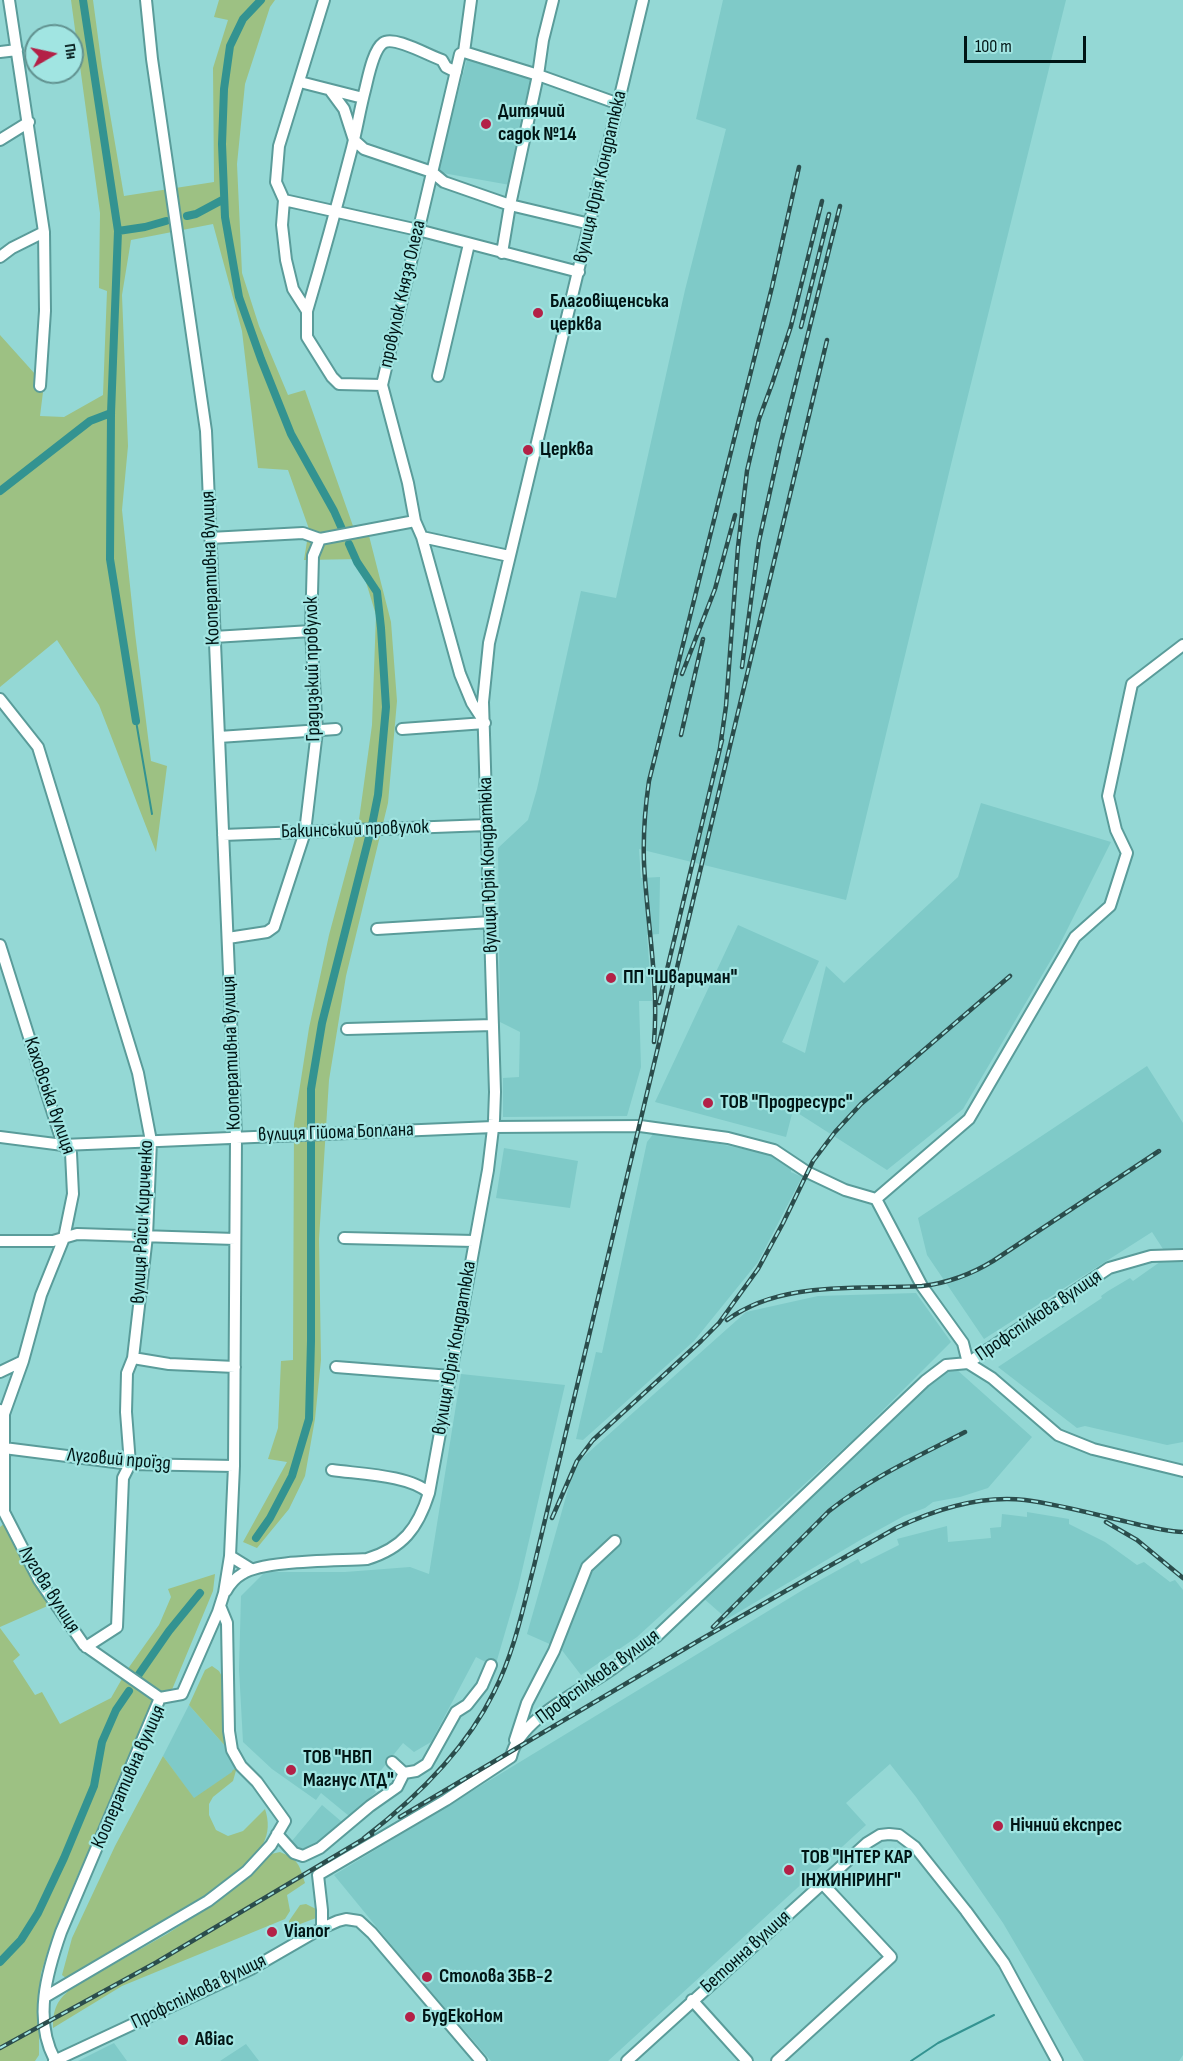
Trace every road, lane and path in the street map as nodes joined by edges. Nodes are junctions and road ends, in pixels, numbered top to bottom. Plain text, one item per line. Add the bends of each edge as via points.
1 (9, 0) edge
2 (146, 0) edge
3 (324, 0) edge
4 (471, 0) edge
5 (553, 0) edge
6 (643, 0) edge
7 (17, 50) junction
8 (0, 52) edge
9 (464, 52) junction
10 (456, 72) junction
11 (538, 75) junction
12 (300, 81) junction
13 (330, 90) junction
14 (363, 98) junction
15 (619, 104) junction
16 (29, 122) junction
17 (0, 140) edge
18 (354, 140) junction
19 (432, 172) junction
20 (284, 200) junction
21 (510, 205) junction
22 (336, 211) junction
23 (590, 224) junction
24 (418, 230) junction
25 (44, 232) junction
26 (469, 244) junction
27 (502, 253) junction
28 (0, 257) edge
29 (579, 272) junction
30 (307, 311) junction
31 (438, 376) dead end
32 (382, 385) junction
33 (40, 386) dead end
34 (415, 521) junction
35 (422, 537) junction
36 (210, 538) junction
37 (320, 539) junction
38 (510, 556) junction
39 (311, 632) junction
40 (214, 637) junction
41 (1183, 645) edge
42 (0, 699) edge
43 (485, 723) junction
44 (336, 729) dead end
45 (402, 729) dead end
46 (317, 731) junction
47 (219, 737) junction
48 (487, 825) junction
49 (305, 832) junction
50 (223, 835) junction
51 (490, 922) junction
52 (377, 928) dead end
53 (228, 938) junction
54 (0, 945) edge
55 (493, 1025) junction
56 (347, 1029) dead end
57 (493, 1127) junction
58 (0, 1137) edge
59 (236, 1137) junction
60 (151, 1141) junction
61 (63, 1145) junction
62 (876, 1199) junction
63 (147, 1236) junction
64 (64, 1238) junction
65 (344, 1238) dead end
66 (235, 1239) junction
67 (474, 1240) junction
68 (0, 1241) edge
69 (1183, 1255) edge
70 (133, 1358) junction
71 (23, 1361) junction
72 (968, 1363) junction
73 (235, 1366) junction
74 (336, 1367) dead end
75 (0, 1372) edge
76 (451, 1376) junction
77 (2, 1412) edge
78 (4, 1448) junction
79 (130, 1464) junction
80 (234, 1466) junction
81 (332, 1470) dead end
82 (1183, 1471) edge
83 (429, 1493) junction
84 (615, 1541) dead end
85 (230, 1556) junction
86 (251, 1569) junction
87 (224, 1593) junction
88 (220, 1606) junction
89 (86, 1647) junction
90 (491, 1665) dead end
91 (160, 1698) junction
92 (513, 1746) junction
93 (392, 1762) dead end
94 (404, 1773) junction
95 (277, 1834) junction
96 (822, 1883) junction
97 (322, 1928) junction
98 (45, 1997) junction
99 (692, 2000) junction
100 (55, 2061) edge
101 (481, 2061) edge
102 (627, 2061) edge
103 (747, 2061) edge
104 (777, 2061) edge
105 (1057, 2061) edge

1 - 7 street
2 - 36 street, Кооперативна вулиця via 206,431
3 - 12 street
4 - 9 street, провулок Князя Олега
5 - 11 street
6 - 15 street, вулиця Юрія Кондратюка
7 - 8 street
7 - 16 street
9 - 10 street, провулок Князя Олега
9 - 11 street
10 - 14 street via 415,47 389,40 381,44 375,55
10 - 19 street, провулок Князя Олега
11 - 15 street
11 - 21 street
12 - 13 street
12 - 20 street via 279,146 276,182
13 - 14 street
13 - 18 street via 344,109
14 - 18 street
15 - 23 street, вулиця Юрія Кондратюка
16 - 17 street
16 - 25 street
18 - 19 street via 364,149
18 - 22 street
19 - 21 street via 444,182
19 - 24 street, провулок Князя Олега
20 - 22 street
20 - 30 street via 286,260 293,289
21 - 23 street
21 - 27 street
22 - 24 street
22 - 30 street
23 - 29 street, вулиця Юрія Кондратюка
24 - 26 street
24 - 32 street, провулок Князя Олега
25 - 28 street
25 - 33 street via 45,311
26 - 27 street
26 - 31 street
27 - 29 street
29 - 38 street, вулиця Юрія Кондратюка
30 - 32 street via 307,337 339,384
32 - 34 street, провулок Князя Олега
34 - 35 street, провулок Князя Олега
34 - 37 street
35 - 38 street
35 - 43 street, провулок Князя Олега via 460,674
36 - 37 street via 303,533
36 - 40 street, Кооперативна вулиця
37 - 39 street, Градизький провулок via 313,556
38 - 43 street, вулиця Юрія Кондратюка via 489,643 483,702
39 - 40 street
39 - 46 street, Градизький провулок
40 - 47 street, Кооперативна вулиця
41 - 62 street via 1132,684 1108,796 1116,830 1127,853 1110,906 1075,937 969,1119
42 - 60 street, вулиця Раїси Кириченко via 38,747 138,1073
43 - 45 street
43 - 48 street, вулиця Юрія Кондратюка
44 - 46 street
46 - 47 street
46 - 49 street, Градизький провулок
47 - 50 street, Кооперативна вулиця
48 - 49 street, Бакинський провулок
48 - 51 street, вулиця Юрія Кондратюка
49 - 50 street, Бакинський провулок
49 - 53 street, Градизький провулок via 274,927 267,932
50 - 53 street, Кооперативна вулиця
51 - 52 street
51 - 55 street, вулиця Юрія Кондратюка
53 - 59 street, Кооперативна вулиця
54 - 61 street, Каховська вулиця
55 - 56 street
55 - 57 street, вулиця Юрія Кондратюка
57 - 59 street, вулиця Гійома Боплана
57 - 62 street, вулиця Гійома Боплана via 640,1126 728,1138 774,1150 807,1172
57 - 67 street, вулиця Юрія Кондратюка
58 - 61 street, вулиця Гійома Боплана
59 - 60 street, вулиця Гійома Боплана
59 - 66 street, Кооперативна вулиця
60 - 61 street, вулиця Гійома Боплана
60 - 63 street, вулиця Раїси Кириченко
61 - 64 street, Каховська вулиця via 71,1153 73,1194
62 - 72 street via 922,1286 963,1343
63 - 64 street via 77,1234
63 - 66 street
63 - 70 street, вулиця Раїси Кириченко
64 - 68 street
64 - 71 street, Каховська вулиця via 41,1296
65 - 67 street
66 - 73 street, Кооперативна вулиця
67 - 76 street, вулиця Юрія Кондратюка
69 - 72 street, Профспілкова вулиця via 1151,1256 1109,1269
70 - 73 street via 169,1364
70 - 79 street, вулиця Раїси Кириченко via 127,1373
71 - 75 street
71 - 77 street, Каховська вулиця
72 - 82 street via 992,1378 1058,1435 1093,1449
72 - 92 street, Профспілкова вулиця via 946,1365 925,1381 657,1636 542,1714
73 - 80 street, Кооперативна вулиця
74 - 76 street
76 - 83 street, вулиця Юрія Кондратюка
77 - 78 street, Лугова вулиця
78 - 79 street, Луговий проїзд
78 - 89 street, Лугова вулиця via 4,1512 39,1580
79 - 80 street, Луговий проїзд
79 - 89 street, вулиця Раїси Кириченко via 123,1478 117,1628
80 - 85 street, Кооперативна вулиця
81 - 83 street via 406,1481
83 - 86 street, вулиця Юрія Кондратюка via 422,1515 408,1536 379,1556
84 - 92 street via 587,1567 554,1651 527,1703
85 - 86 street
85 - 87 street, Кооперативна вулиця
86 - 87 street via 234,1580
87 - 88 street, Кооперативна вулиця
88 - 91 street, Кооперативна вулиця via 182,1694
88 - 95 street via 227,1623 232,1750 285,1821
89 - 91 street, Лугова вулиця
90 - 94 street via 482,1686 456,1712 427,1764
91 - 98 street, Кооперативна вулиця via 62,1932
92 - 97 street, Профспілкова вулиця via 510,1757 501,1764 318,1875
93 - 94 street
94 - 95 street via 397,1787 320,1848 303,1856
95 - 98 street via 247,1871 208,1901
96 - 99 street, Бетонна вулиця
96 - 104 street via 891,1957
96 - 105 street, Бетонна вулиця via 880,1835 899,1835 915,1846 1004,1964
97 - 100 street, Профспілкова вулиця via 251,1970
97 - 101 street via 346,1919 366,1926
98 - 100 street, Кооперативна вулиця via 47,2039
99 - 102 street, Бетонна вулиця
99 - 103 street

